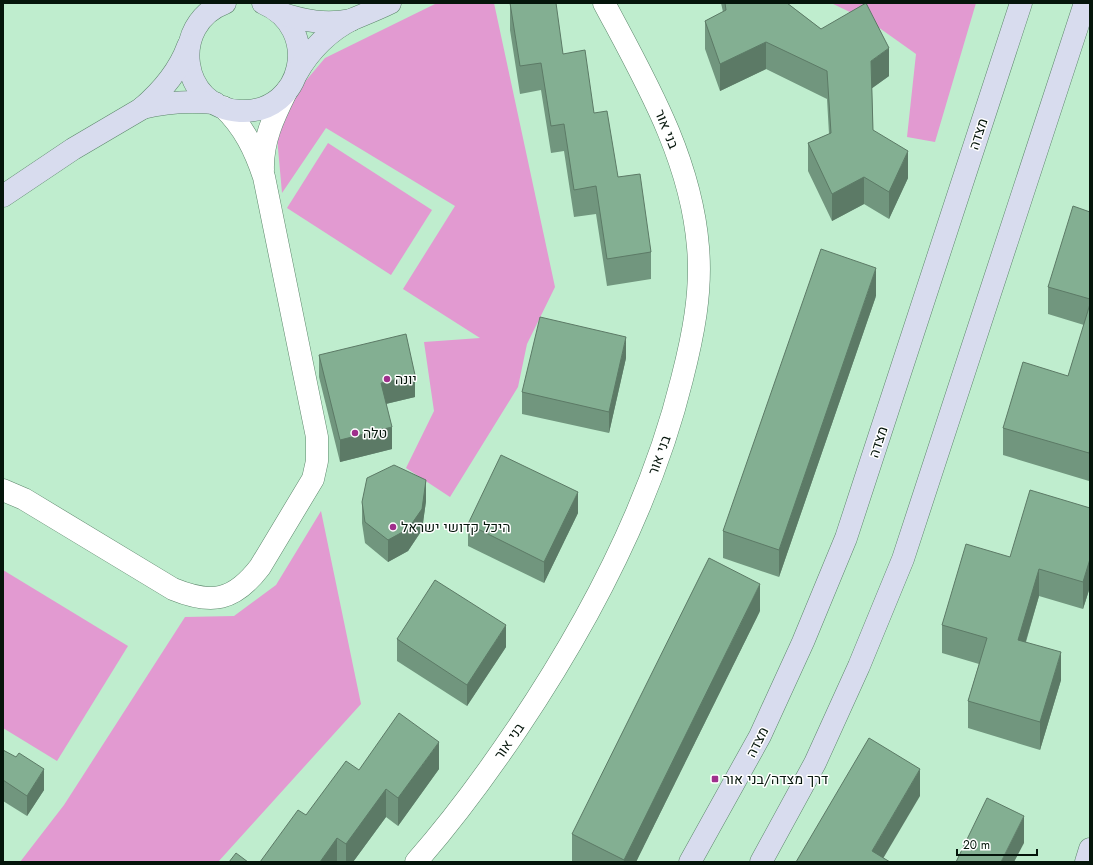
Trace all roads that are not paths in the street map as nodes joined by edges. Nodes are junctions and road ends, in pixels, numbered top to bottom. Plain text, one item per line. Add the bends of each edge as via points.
1 (203, 3) edge
2 (225, 3) edge
3 (390, 3) edge
4 (604, 3) edge
5 (1021, 3) edge
6 (1085, 3) edge
7 (268, 6) edge
8 (352, 20) junction
9 (193, 35) junction
10 (291, 84) junction
11 (219, 105) junction
12 (140, 109) junction
13 (264, 177) junction
14 (3, 196) edge
15 (3, 490) edge
16 (1090, 849) edge
17 (416, 862) edge
18 (690, 862) edge
19 (761, 862) edge
20 (1086, 862) edge

1 - 9 street
2 - 9 main road via 201,19
3 - 8 main road
4 - 17 street, בני אור via 651,90 675,146 690,193 698,246 699,292 690,347 672,420 646,492 613,566 541,693 500,754 438,837
5 - 18 main road, מצדה via 846,538 760,736
6 - 19 main road via 903,559 815,763
7 - 8 main road via 299,19 315,22
7 - 10 main road via 292,26 298,42 299,59
8 - 10 main road via 322,42
9 - 11 main road via 188,61 192,77 201,92
9 - 12 main road via 173,75
10 - 11 main road via 273,103 257,110 240,111
10 - 13 street via 269,132 264,158
11 - 12 main road via 185,102
11 - 13 street via 237,122 246,135
12 - 14 main road via 78,145
13 - 15 street via 315,425 318,455 310,484 252,579 222,597 186,594 173,589 24,499
16 - 20 main road

